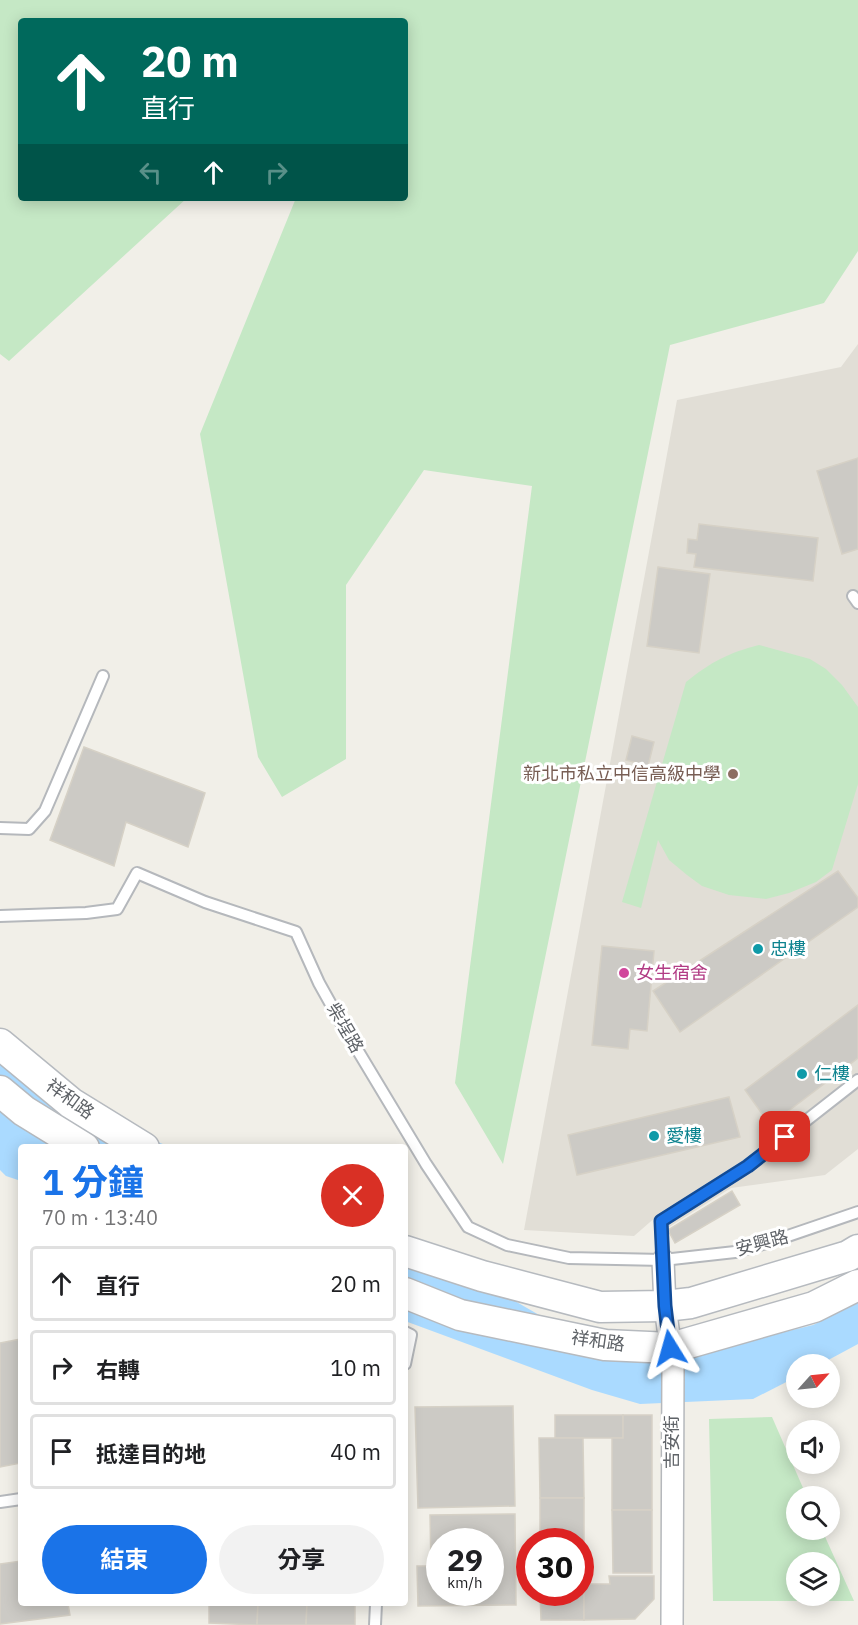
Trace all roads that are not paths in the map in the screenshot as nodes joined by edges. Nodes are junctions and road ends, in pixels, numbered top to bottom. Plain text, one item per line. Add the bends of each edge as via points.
1 (103, 676) dead end
2 (0, 828) edge
3 (0, 916) edge
4 (0, 1044) edge
5 (858, 1080) edge
6 (0, 1091) edge
7 (78, 1144) edge
8 (138, 1144) edge
9 (858, 1212) edge
10 (858, 1250) edge
11 (408, 1252) edge
12 (663, 1260) junction
13 (858, 1285) edge
14 (408, 1294) edge
15 (665, 1306) junction
16 (672, 1357) junction
17 (18, 1499) edge
18 (0, 1502) edge
19 (376, 1606) edge
20 (375, 1625) edge
21 (672, 1625) edge

1 - 2 lane via 45,811 29,830
3 - 12 lane, 柴埕路 via 117,909 137,873 205,902 296,932 343,1026 468,1227 507,1245 569,1258
4 - 8 main road, 祥和路 via 71,1103
5 - 12 lane via 748,1166 661,1221
6 - 7 main road, 祥和路
9 - 12 lane, 安興路 via 735,1252
10 - 15 main road, 祥和路 via 691,1303
11 - 15 main road, 祥和路 via 600,1307
12 - 15 street, 吉安街
13 - 16 main road, 祥和路 via 814,1307
14 - 16 main road, 祥和路 via 460,1315
15 - 16 street, 吉安街
16 - 21 street, 吉安街
17 - 18 lane
19 - 20 lane

